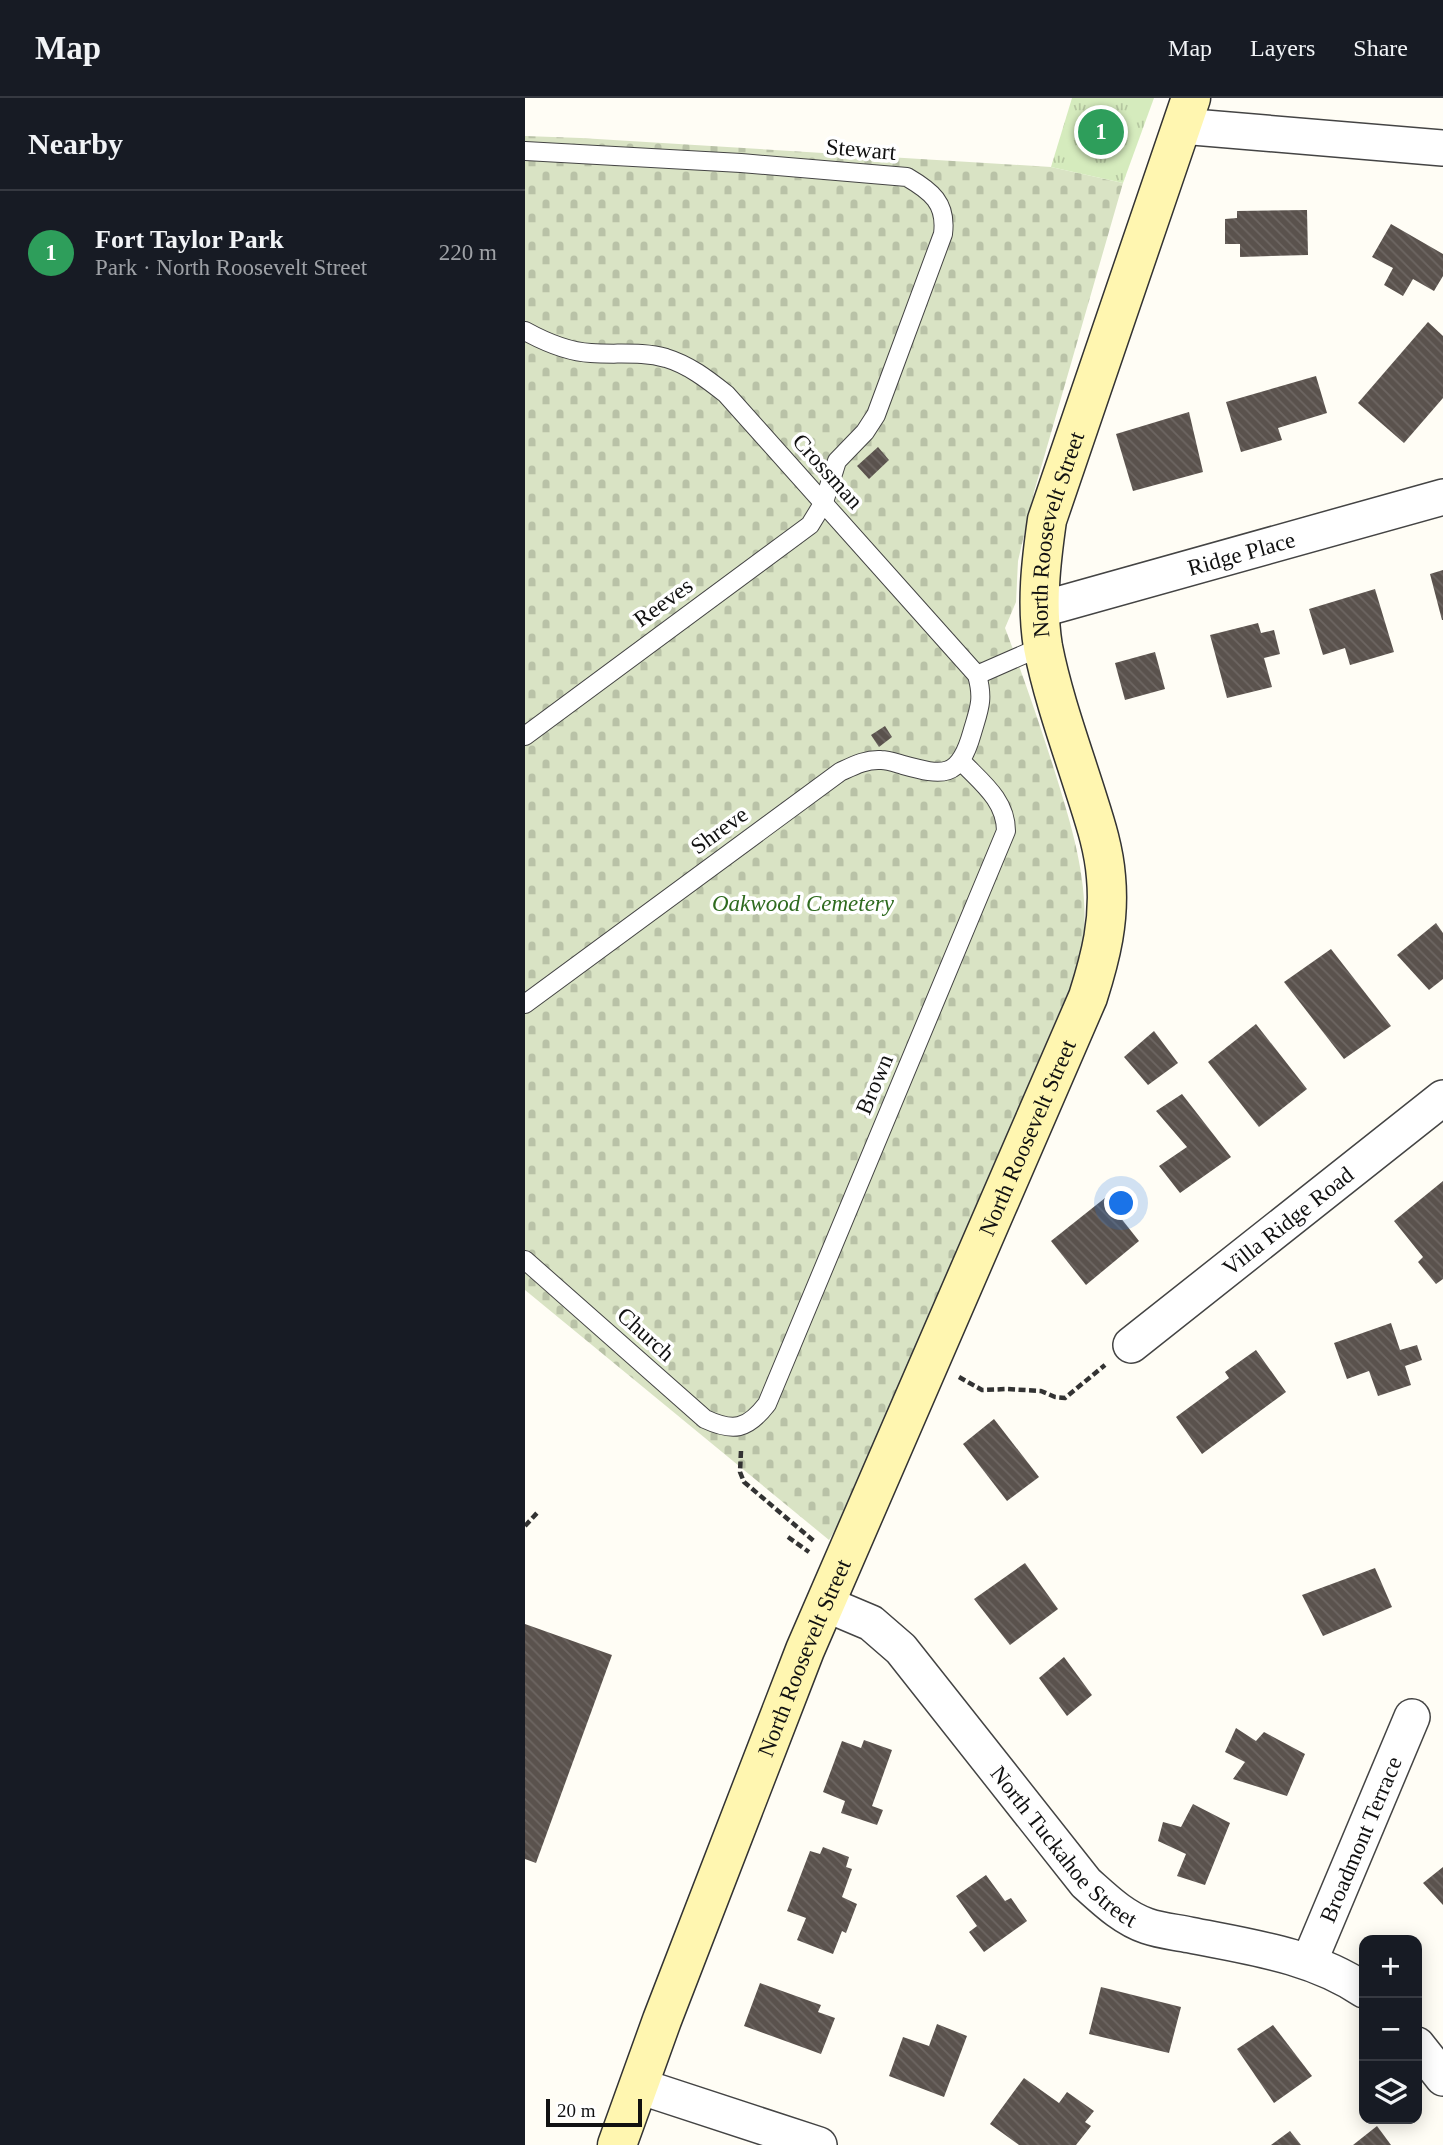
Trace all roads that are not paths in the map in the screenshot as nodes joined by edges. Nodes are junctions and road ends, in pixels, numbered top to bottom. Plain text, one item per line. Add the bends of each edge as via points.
1 (1186, 112) edge
2 (1443, 148) edge
3 (525, 151) edge
4 (525, 331) edge
5 (1443, 497) edge
6 (824, 502) junction
7 (1041, 628) junction
8 (977, 675) junction
9 (525, 736) edge
10 (961, 761) junction
11 (525, 1004) edge
12 (1443, 1098) edge
13 (525, 1260) edge
14 (1131, 1345) road end
15 (742, 1426) joint
16 (826, 1604) junction
17 (1412, 1717) dead end
18 (1309, 1962) junction
19 (1359, 1987) edge
20 (1422, 2051) edge
21 (1443, 2078) edge
22 (639, 2086) junction
23 (617, 2145) edge
24 (819, 2145) edge

1 - 2 street
1 - 7 street, North Roosevelt Street via 1048,520 1040,569
3 - 6 lane, Stewart via 907,177 928,189 941,207 943,234 876,415 837,461
4 - 6 lane, Crossman via 559,347 589,354 635,353 666,358 695,370 726,394
5 - 7 street, Ridge Place
6 - 8 lane, Crossman
6 - 9 lane, Reeves via 810,525
7 - 8 lane
7 - 16 street, North Roosevelt Street via 1056,696 1101,842 1106,877 1101,955 1088,997
8 - 10 lane via 981,702
10 - 11 lane, Shreve via 946,771 932,773 881,760 860,762 840,772
10 - 15 lane, Brown via 998,799 1006,831 767,1404
12 - 14 street, Villa Ridge Road
13 - 15 lane, Church via 705,1419 722,1427
16 - 18 street, North Tuckahoe Street via 871,1623 901,1649 1086,1883 1113,1908 1146,1926
16 - 22 street, North Roosevelt Street
17 - 18 street, Broadmont Terrace
18 - 19 street, North Tuckahoe Street
20 - 21 street
22 - 23 street, North Roosevelt Street
22 - 24 street

